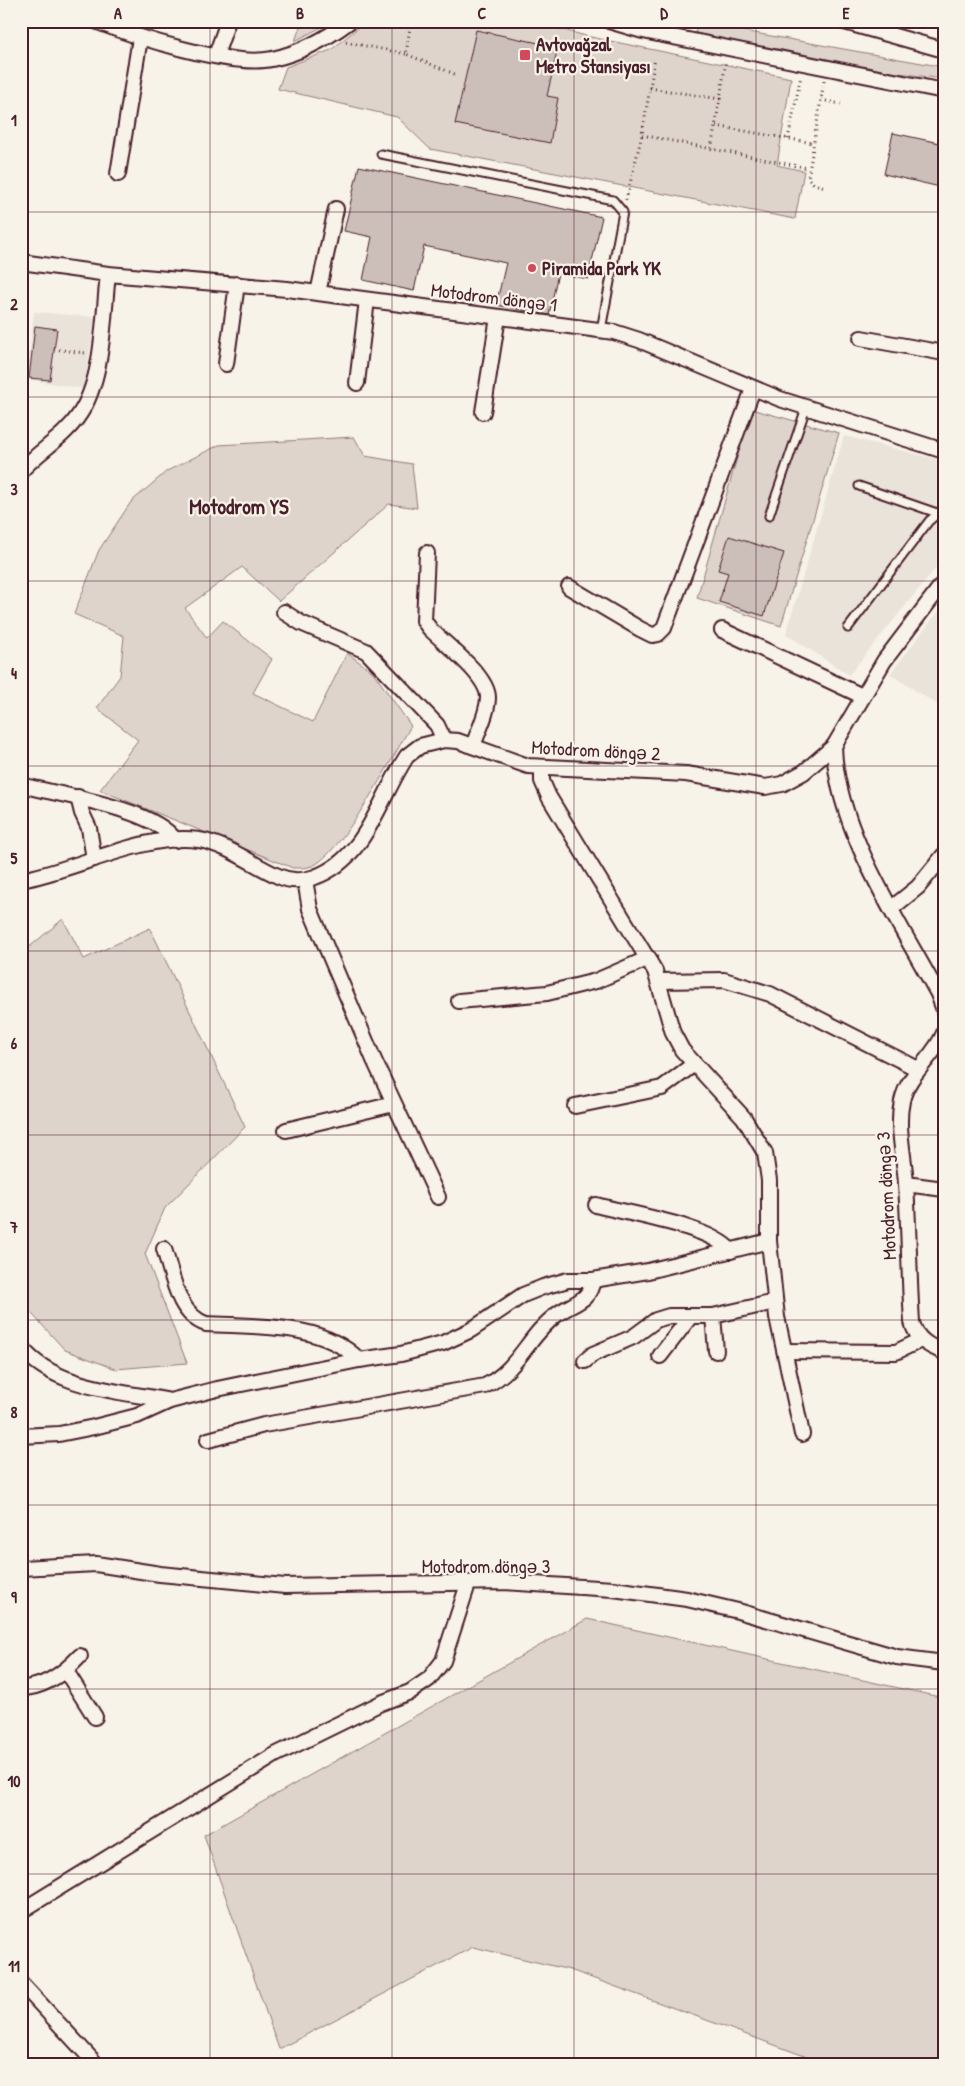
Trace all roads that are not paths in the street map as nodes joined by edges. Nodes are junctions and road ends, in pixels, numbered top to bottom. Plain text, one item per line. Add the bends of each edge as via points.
1 (94, 21) edge
2 (228, 21) edge
3 (350, 21) edge
4 (609, 21) edge
5 (841, 21) edge
6 (890, 21) edge
7 (640, 26) edge
8 (893, 36) junction
9 (140, 38) junction
10 (944, 50) edge
11 (216, 55) junction
12 (944, 91) edge
13 (381, 154) dead end
14 (118, 174) dead end
15 (336, 209) dead end
16 (21, 262) edge
17 (108, 274) junction
18 (237, 284) junction
19 (318, 293) junction
20 (367, 300) junction
21 (498, 316) junction
22 (601, 330) junction
23 (861, 338) dead end
24 (944, 353) edge
25 (226, 364) dead end
26 (358, 383) dead end
27 (753, 389) junction
28 (806, 408) junction
29 (483, 412) dead end
30 (944, 451) edge
31 (21, 471) edge
32 (859, 486) dead end
33 (944, 508) edge
34 (937, 512) junction
35 (769, 516) dead end
36 (427, 553) dead end
37 (944, 582) edge
38 (569, 587) dead end
39 (284, 612) dead end
40 (848, 628) dead end
41 (722, 630) dead end
42 (862, 696) junction
43 (444, 740) junction
44 (473, 746) junction
45 (834, 746) junction
46 (542, 768) junction
47 (21, 785) edge
48 (78, 798) junction
49 (175, 840) junction
50 (944, 855) edge
51 (94, 859) junction
52 (21, 880) edge
53 (305, 880) junction
54 (892, 908) junction
55 (649, 958) junction
56 (660, 981) junction
57 (459, 1001) dead end
58 (944, 1010) edge
59 (944, 1033) edge
60 (694, 1064) junction
61 (918, 1069) junction
62 (394, 1104) junction
63 (575, 1106) dead end
64 (286, 1130) dead end
65 (906, 1184) junction
66 (944, 1189) edge
67 (438, 1197) dead end
68 (596, 1205) dead end
69 (769, 1241) junction
70 (164, 1249) dead end
71 (730, 1251) junction
72 (593, 1280) junction
73 (775, 1302) junction
74 (713, 1316) junction
75 (690, 1317) junction
76 (921, 1340) junction
77 (21, 1347) edge
78 (716, 1351) dead end
79 (785, 1351) junction
80 (944, 1352) edge
81 (660, 1356) dead end
82 (359, 1360) junction
83 (585, 1361) dead end
84 (170, 1401) junction
85 (802, 1434) dead end
86 (21, 1436) edge
87 (208, 1440) dead end
88 (21, 1568) edge
89 (468, 1584) junction
90 (80, 1656) dead end
91 (944, 1663) edge
92 (66, 1671) junction
93 (21, 1688) edge
94 (94, 1717) dead end
95 (22, 1908) edge
96 (21, 1982) edge
97 (97, 2065) edge

1 - 9 street
2 - 11 street
3 - 11 street via 300,51 271,59 249,61
4 - 7 street
5 - 8 street
6 - 8 lane
7 - 12 street via 728,48
8 - 10 street
9 - 11 street
9 - 14 street
13 - 22 lane via 613,200 623,212
15 - 19 street
16 - 17 street, Motodrom döngə 1
17 - 18 street, Motodrom döngə 1
17 - 31 street via 92,389 78,417
18 - 19 street, Motodrom döngə 1
18 - 25 street
19 - 20 street, Motodrom döngə 1
20 - 21 street, Motodrom döngə 1
20 - 26 street
21 - 22 street, Motodrom döngə 1
21 - 29 street
22 - 27 street, Motodrom döngə 1 via 639,340
23 - 24 street
27 - 28 street, Motodrom döngə 1
27 - 38 street via 664,628 652,635
28 - 30 street, Motodrom döngə 1
28 - 35 lane
32 - 34 lane
33 - 34 lane
34 - 40 lane
36 - 44 street via 424,621 480,677 488,695
37 - 42 street, Motodrom döngə 2 via 884,661
39 - 43 street via 301,623 366,651 438,725
41 - 42 street
42 - 45 street, Motodrom döngə 2
43 - 44 street, Motodrom döngə 2
43 - 53 street, Motodrom döngə 2 via 420,746 407,756 358,846 327,873
44 - 46 street, Motodrom döngə 2 via 512,762
45 - 46 street, Motodrom döngə 2 via 793,780 772,787 650,771
45 - 54 street via 838,784 864,856
46 - 55 street via 542,781 548,797
47 - 48 street
48 - 49 street via 159,825
48 - 51 street via 89,828
49 - 51 street, Motodrom döngə 2
49 - 53 street, Motodrom döngə 2 via 199,840 280,877
50 - 54 street via 918,887
51 - 52 street, Motodrom döngə 2 via 41,877
53 - 62 street via 310,908
54 - 58 street
55 - 56 street
55 - 57 street via 596,981 547,993
56 - 60 street via 673,1033
56 - 61 street via 724,980 770,994
59 - 61 street, Motodrom döngə 3 via 938,1046
60 - 63 street via 662,1088
60 - 69 street via 744,1118 765,1153 769,1180
61 - 65 street, Motodrom döngə 3 via 902,1101
62 - 64 street
62 - 67 street
65 - 66 street
65 - 76 street, Motodrom döngə 3 via 912,1322
68 - 71 street via 704,1233
69 - 71 street
69 - 73 street
70 - 82 street via 184,1310 194,1320 206,1324 298,1330 336,1342
71 - 72 street via 648,1271
72 - 82 street via 568,1280 523,1295 471,1330 442,1343 401,1354
72 - 87 street via 592,1291 587,1298 552,1318 515,1364 484,1386 264,1426
73 - 74 street
73 - 79 street
74 - 75 street
74 - 78 street
75 - 81 street
75 - 83 street via 669,1316 656,1320 633,1337 593,1354
76 - 79 street via 896,1352
76 - 80 street
77 - 84 street via 56,1374 85,1384
79 - 85 street
82 - 84 street
84 - 86 street via 137,1416 94,1428
88 - 89 street, Motodrom döngə 3 via 96,1564 160,1574 285,1586
89 - 91 street, Motodrom döngə 3 via 503,1582 613,1589 687,1599 897,1656
89 - 95 street via 443,1661 429,1679 410,1692 275,1755
90 - 92 street
92 - 93 street via 30,1688
92 - 94 street
96 - 97 street

